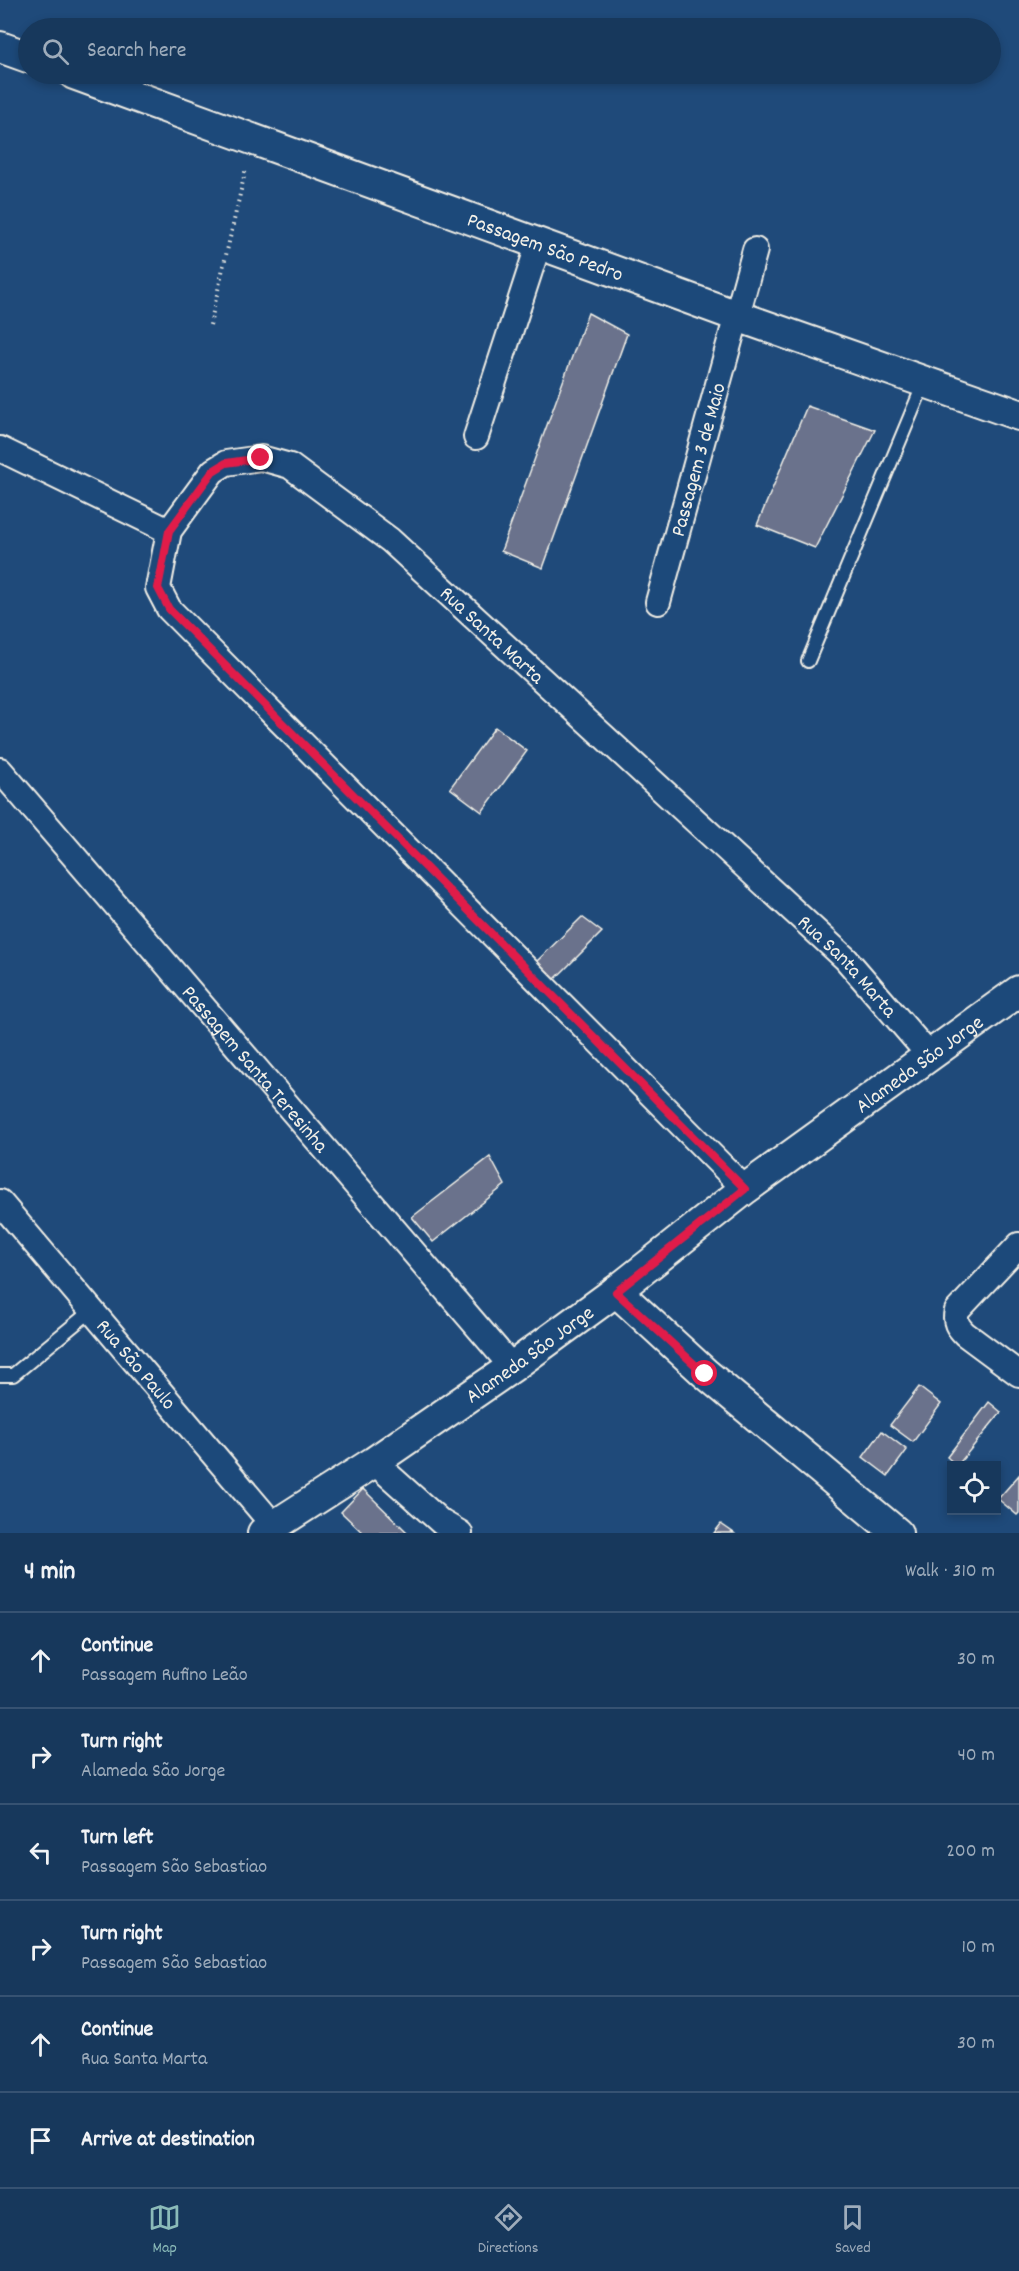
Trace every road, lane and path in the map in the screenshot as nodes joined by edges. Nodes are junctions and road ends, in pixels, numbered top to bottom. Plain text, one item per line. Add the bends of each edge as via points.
1 (0, 47) edge
2 (18, 53) edge
3 (103, 84) edge
4 (254, 137) junction
5 (539, 243) junction
6 (755, 250) dead end
7 (737, 316) junction
8 (210, 325) dead end
9 (924, 382) junction
10 (1019, 415) edge
11 (476, 437) dead end
12 (0, 449) edge
13 (169, 531) junction
14 (658, 602) dead end
15 (808, 661) dead end
16 (0, 770) edge
17 (1019, 991) edge
18 (929, 1055) junction
19 (745, 1189) junction
20 (0, 1202) edge
21 (1019, 1245) edge
22 (616, 1292) junction
23 (92, 1310) junction
24 (512, 1367) junction
25 (1019, 1374) edge
26 (0, 1375) edge
27 (374, 1462) junction
28 (268, 1529) edge
29 (460, 1533) edge
30 (897, 1533) edge

1 - 2 street
3 - 4 street, Passagem São Pedro
4 - 5 street, Passagem São Pedro
4 - 8 path
5 - 7 street, Passagem São Pedro
5 - 11 street
6 - 7 street, Passagem 3 de Maio
7 - 9 street, Passagem São Pedro
7 - 14 street, Passagem 3 de Maio
9 - 10 street, Passagem São Pedro
9 - 15 lane
12 - 13 street
13 - 18 street, Rua Santa Marta via 213,471 226,463 261,458 290,466 390,540 846,958
13 - 19 street via 158,588 169,609
16 - 24 street, Passagem Santa Teresinha
17 - 18 street, Alameda São Jorge
18 - 19 street, Alameda São Jorge
19 - 22 street, Alameda São Jorge
20 - 23 street, Rua São Paulo
21 - 25 street via 957,1311 957,1326
22 - 24 street, Alameda São Jorge
22 - 30 street via 705,1374
23 - 26 lane via 13,1375
23 - 28 street, Rua São Paulo
24 - 27 street, Alameda São Jorge
27 - 28 street, Alameda São Jorge
27 - 29 street via 441,1522

